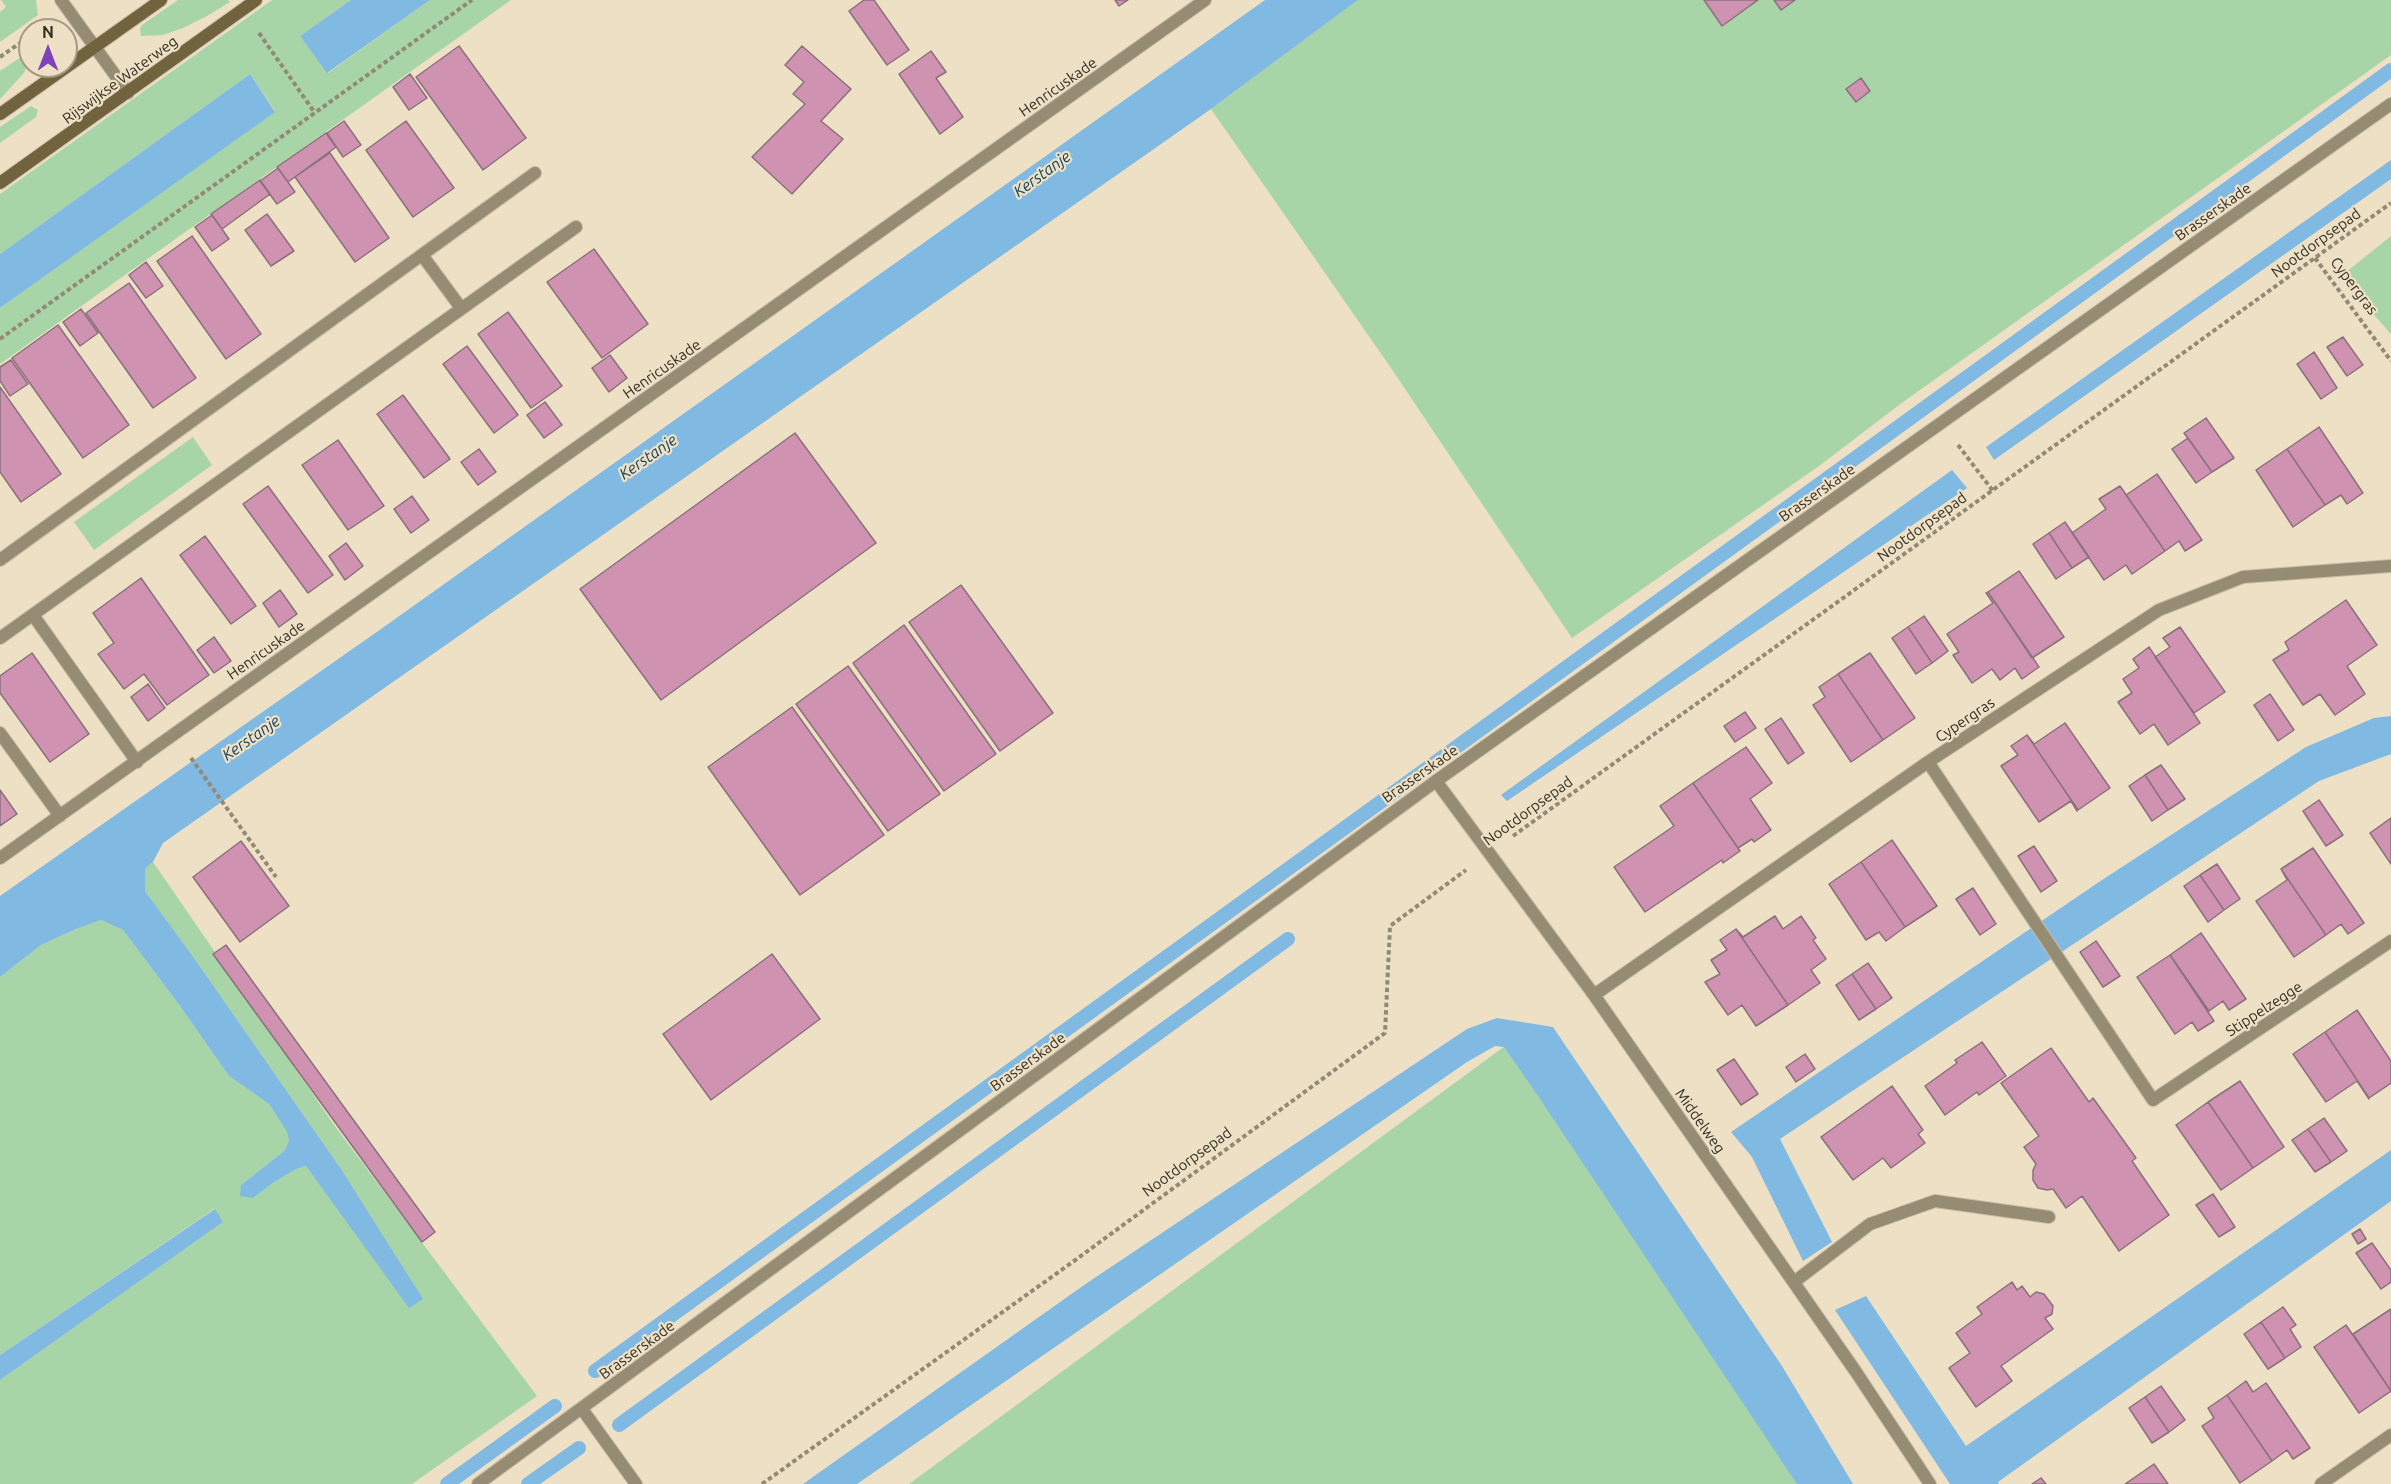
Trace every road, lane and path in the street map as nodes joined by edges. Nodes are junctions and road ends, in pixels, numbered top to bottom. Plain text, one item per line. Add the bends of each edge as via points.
1 (61, 0) edge
2 (161, 0) edge
3 (256, 0) edge
4 (472, 0) edge
5 (1205, 0) edge
6 (243, 10) junction
7 (18, 44) edge
8 (95, 46) junction
9 (0, 57) edge
10 (129, 93) junction
11 (2391, 104) edge
12 (315, 113) junction
13 (0, 114) edge
14 (535, 173) dead end
15 (0, 183) edge
16 (2391, 203) edge
17 (576, 227) dead end
18 (422, 255) junction
19 (2315, 258) junction
20 (461, 308) junction
21 (0, 339) edge
22 (2391, 361) edge
23 (1941, 423) junction
24 (1993, 490) junction
25 (0, 560) edge
26 (2391, 566) edge
27 (33, 615) junction
28 (0, 638) edge
29 (0, 733) edge
30 (191, 761) dead end
31 (136, 762) junction
32 (1928, 762) junction
33 (1436, 781) junction
34 (60, 816) junction
35 (1489, 854) junction
36 (0, 858) edge
37 (276, 877) dead end
38 (2391, 941) edge
39 (1594, 995) junction
40 (2049, 1217) dead end
41 (1794, 1282) junction
42 (582, 1409) junction
43 (2391, 1436) edge
44 (478, 1484) edge
45 (636, 1484) edge
46 (762, 1484) edge
47 (1930, 1484) edge
48 (2321, 1484) edge

1 - 8 street
2 - 8 main road
3 - 6 main road, Rijswijkse Waterweg
4 - 12 path
5 - 31 street, Henricuskade
6 - 10 main road, Rijswijkse Waterweg
6 - 12 path
7 - 9 path
8 - 10 street
8 - 13 main road
10 - 15 main road, Rijswijkse Waterweg
11 - 23 street, Brasserskade
12 - 21 path
14 - 18 street
16 - 19 path, Nootdorpsepad
17 - 20 street
18 - 20 street
18 - 25 street
19 - 22 path, Cypergras
19 - 24 path, Nootdorpsepad
20 - 27 street
23 - 24 path
23 - 33 street, Brasserskade
24 - 35 path, Nootdorpsepad
26 - 32 street, Cypergras via 2243,577 2158,610
27 - 28 street
27 - 31 street
29 - 34 street
30 - 37 path
31 - 34 street, Henricuskade
32 - 38 street, Stippelzegge via 2153,1100
32 - 39 street, Cypergras
33 - 35 street, Middelweg
33 - 42 street, Brasserskade
34 - 36 street, Henricuskade
35 - 39 street, Middelweg
35 - 46 path, Nootdorpsepad via 1390,926 1385,1033
39 - 41 street, Middelweg
40 - 41 street via 1935,1201 1870,1224
41 - 47 street, Middelweg
42 - 44 street, Brasserskade
42 - 45 street
43 - 48 street

